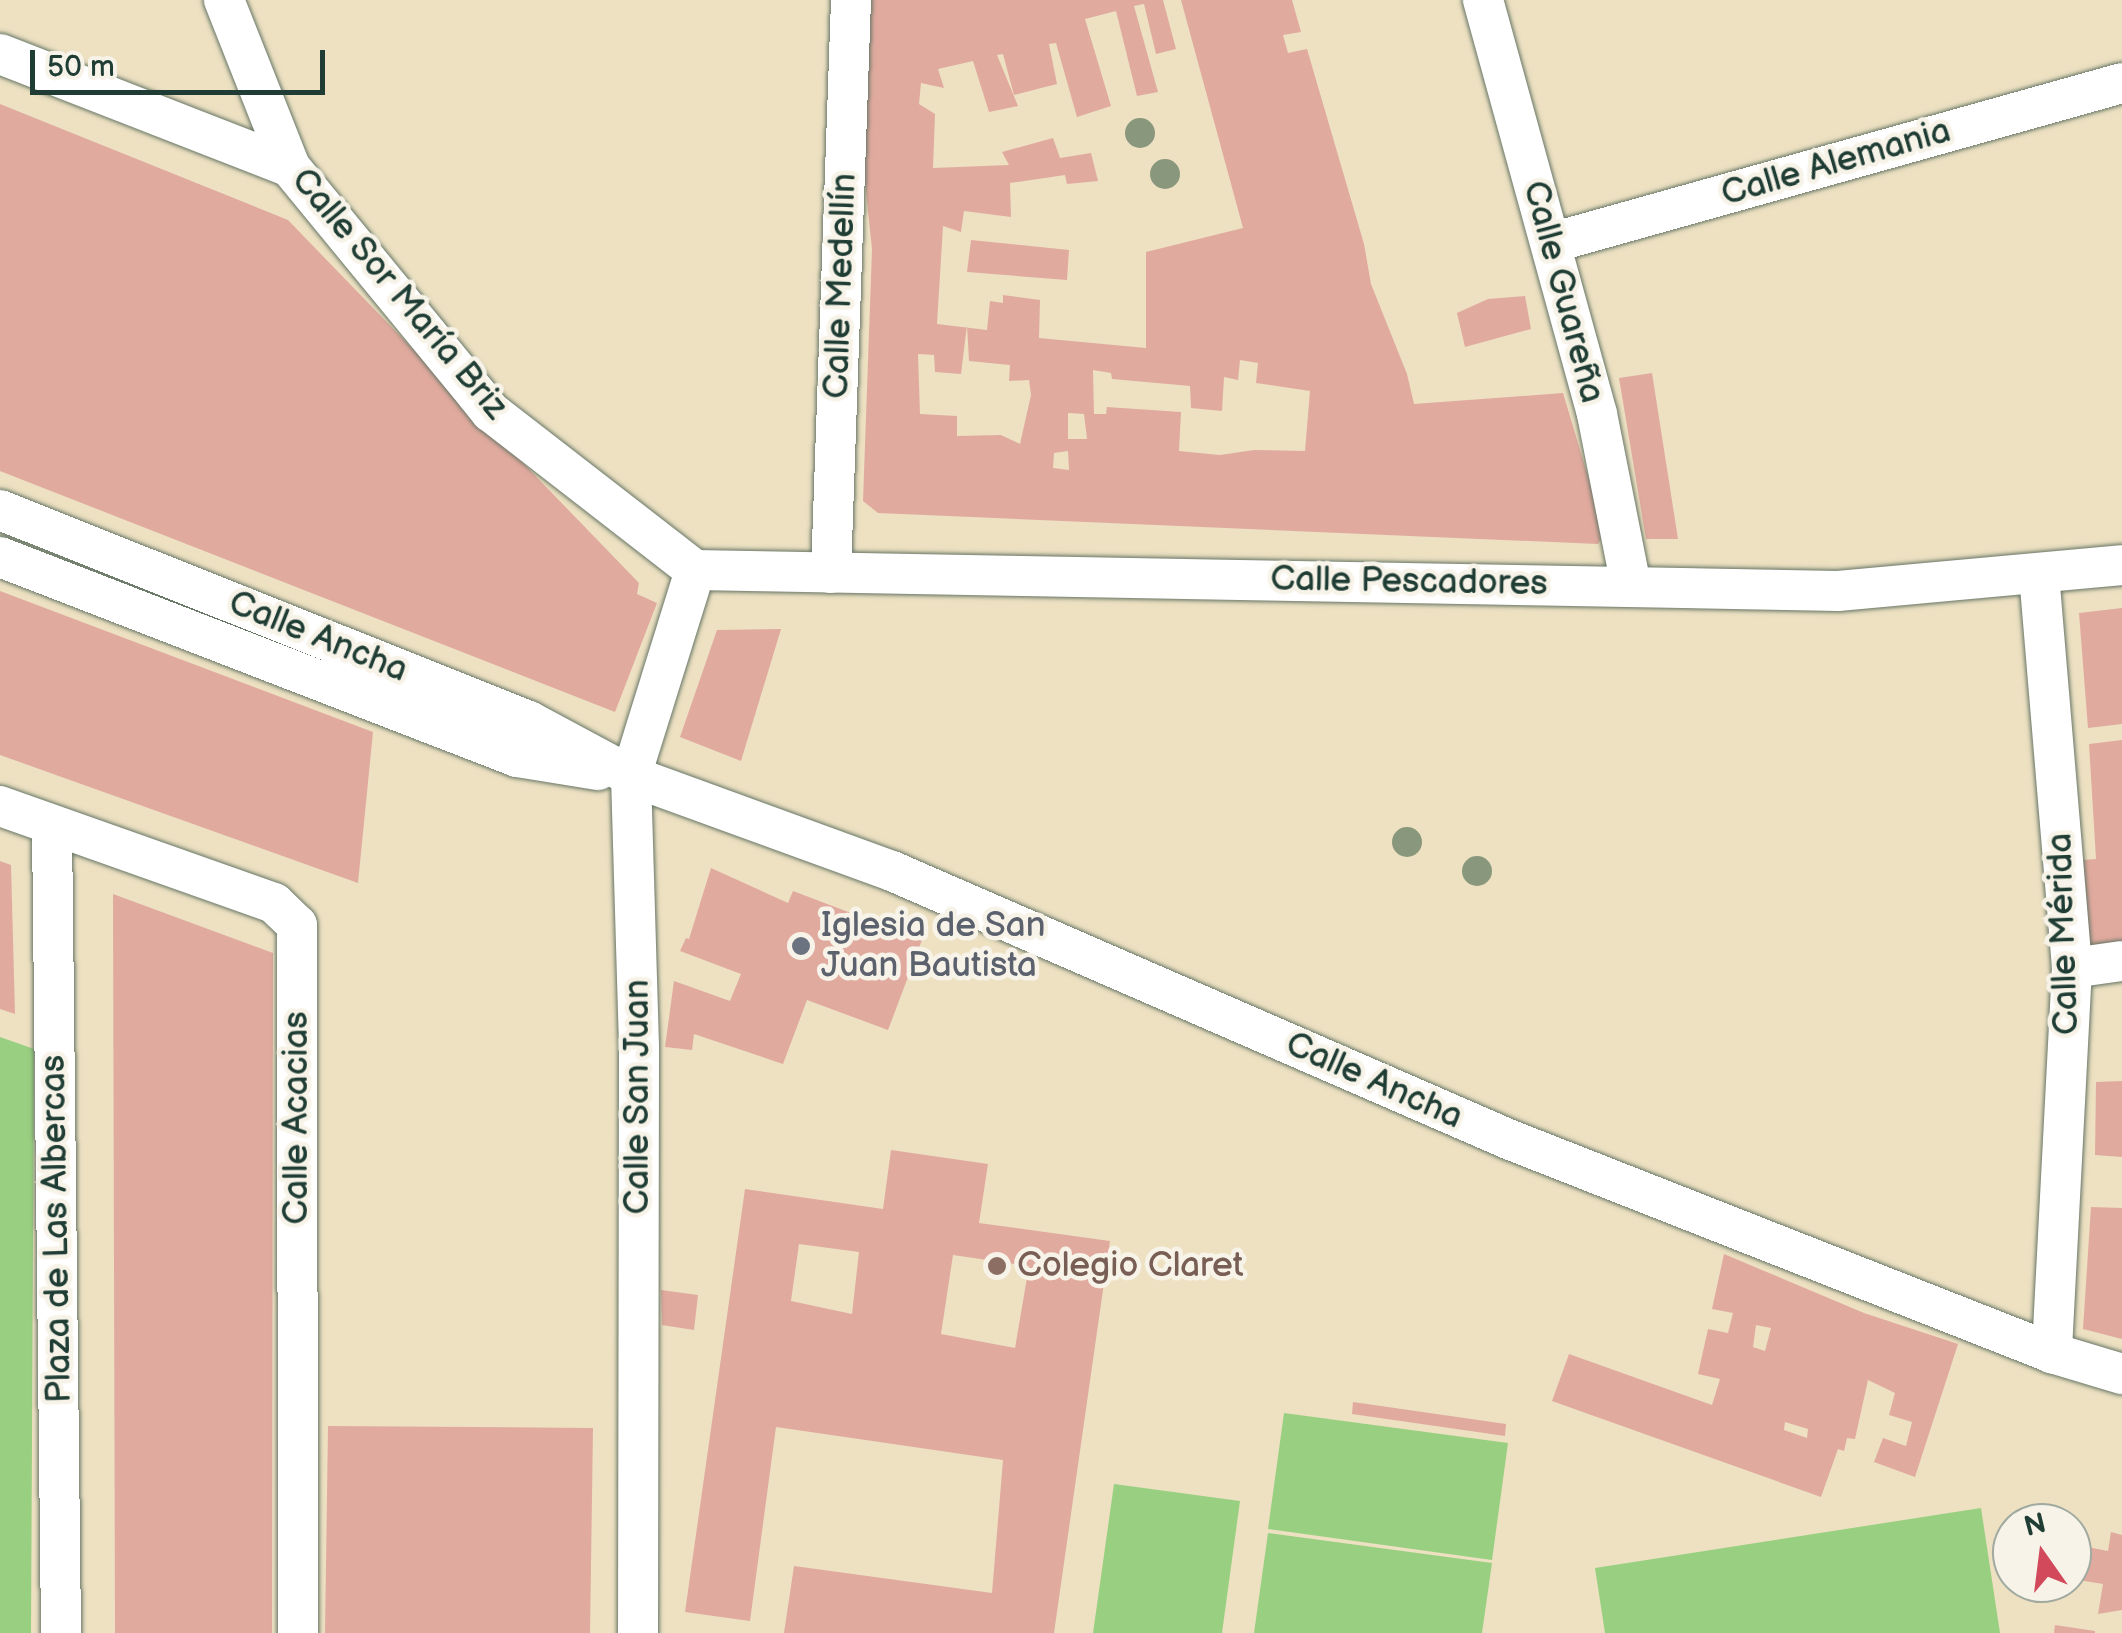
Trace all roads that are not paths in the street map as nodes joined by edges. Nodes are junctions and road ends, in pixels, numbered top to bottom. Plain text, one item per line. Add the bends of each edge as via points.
1 (224, 0) edge
2 (851, 0) edge
3 (1483, 0) edge
4 (0, 54) edge
5 (2122, 84) edge
6 (290, 167) junction
7 (1551, 243) junction
8 (0, 510) edge
9 (0, 557) edge
10 (2122, 564) edge
11 (695, 570) junction
12 (830, 573) junction
13 (2039, 574) junction
14 (1632, 586) junction
15 (631, 776) junction
16 (0, 806) edge
17 (52, 826) junction
18 (2122, 961) edge
19 (2072, 968) junction
20 (2052, 1354) junction
21 (2122, 1374) edge
22 (62, 1633) edge
23 (298, 1633) edge
24 (638, 1633) edge

1 - 6 street, Calle Sor María Briz
2 - 12 street, Calle Medellín
3 - 7 street, Calle Guareña
4 - 6 street
5 - 7 street, Calle Alemania
6 - 11 street, Calle Sor María Briz via 491,412
7 - 14 street, Calle Guareña
8 - 15 street, Calle Ancha via 530,721
9 - 15 street, Calle Ancha via 517,758
10 - 13 street, Calle Pescadores
11 - 12 street, Calle Pescadores
11 - 15 street, Calle San Juan
12 - 14 street, Calle Pescadores
13 - 14 street, Calle Pescadores via 1838,591
13 - 19 street, Calle Mérida
15 - 20 street, Calle Ancha via 892,871 1508,1140
15 - 24 street, Calle San Juan via 639,1046
16 - 17 street, Calle Acacias
17 - 22 street, Plaza de Las Albercas
17 - 23 street, Calle Acacias via 274,904 296,925
18 - 19 street
19 - 20 street, Calle Mérida
20 - 21 street, Calle Ancha

